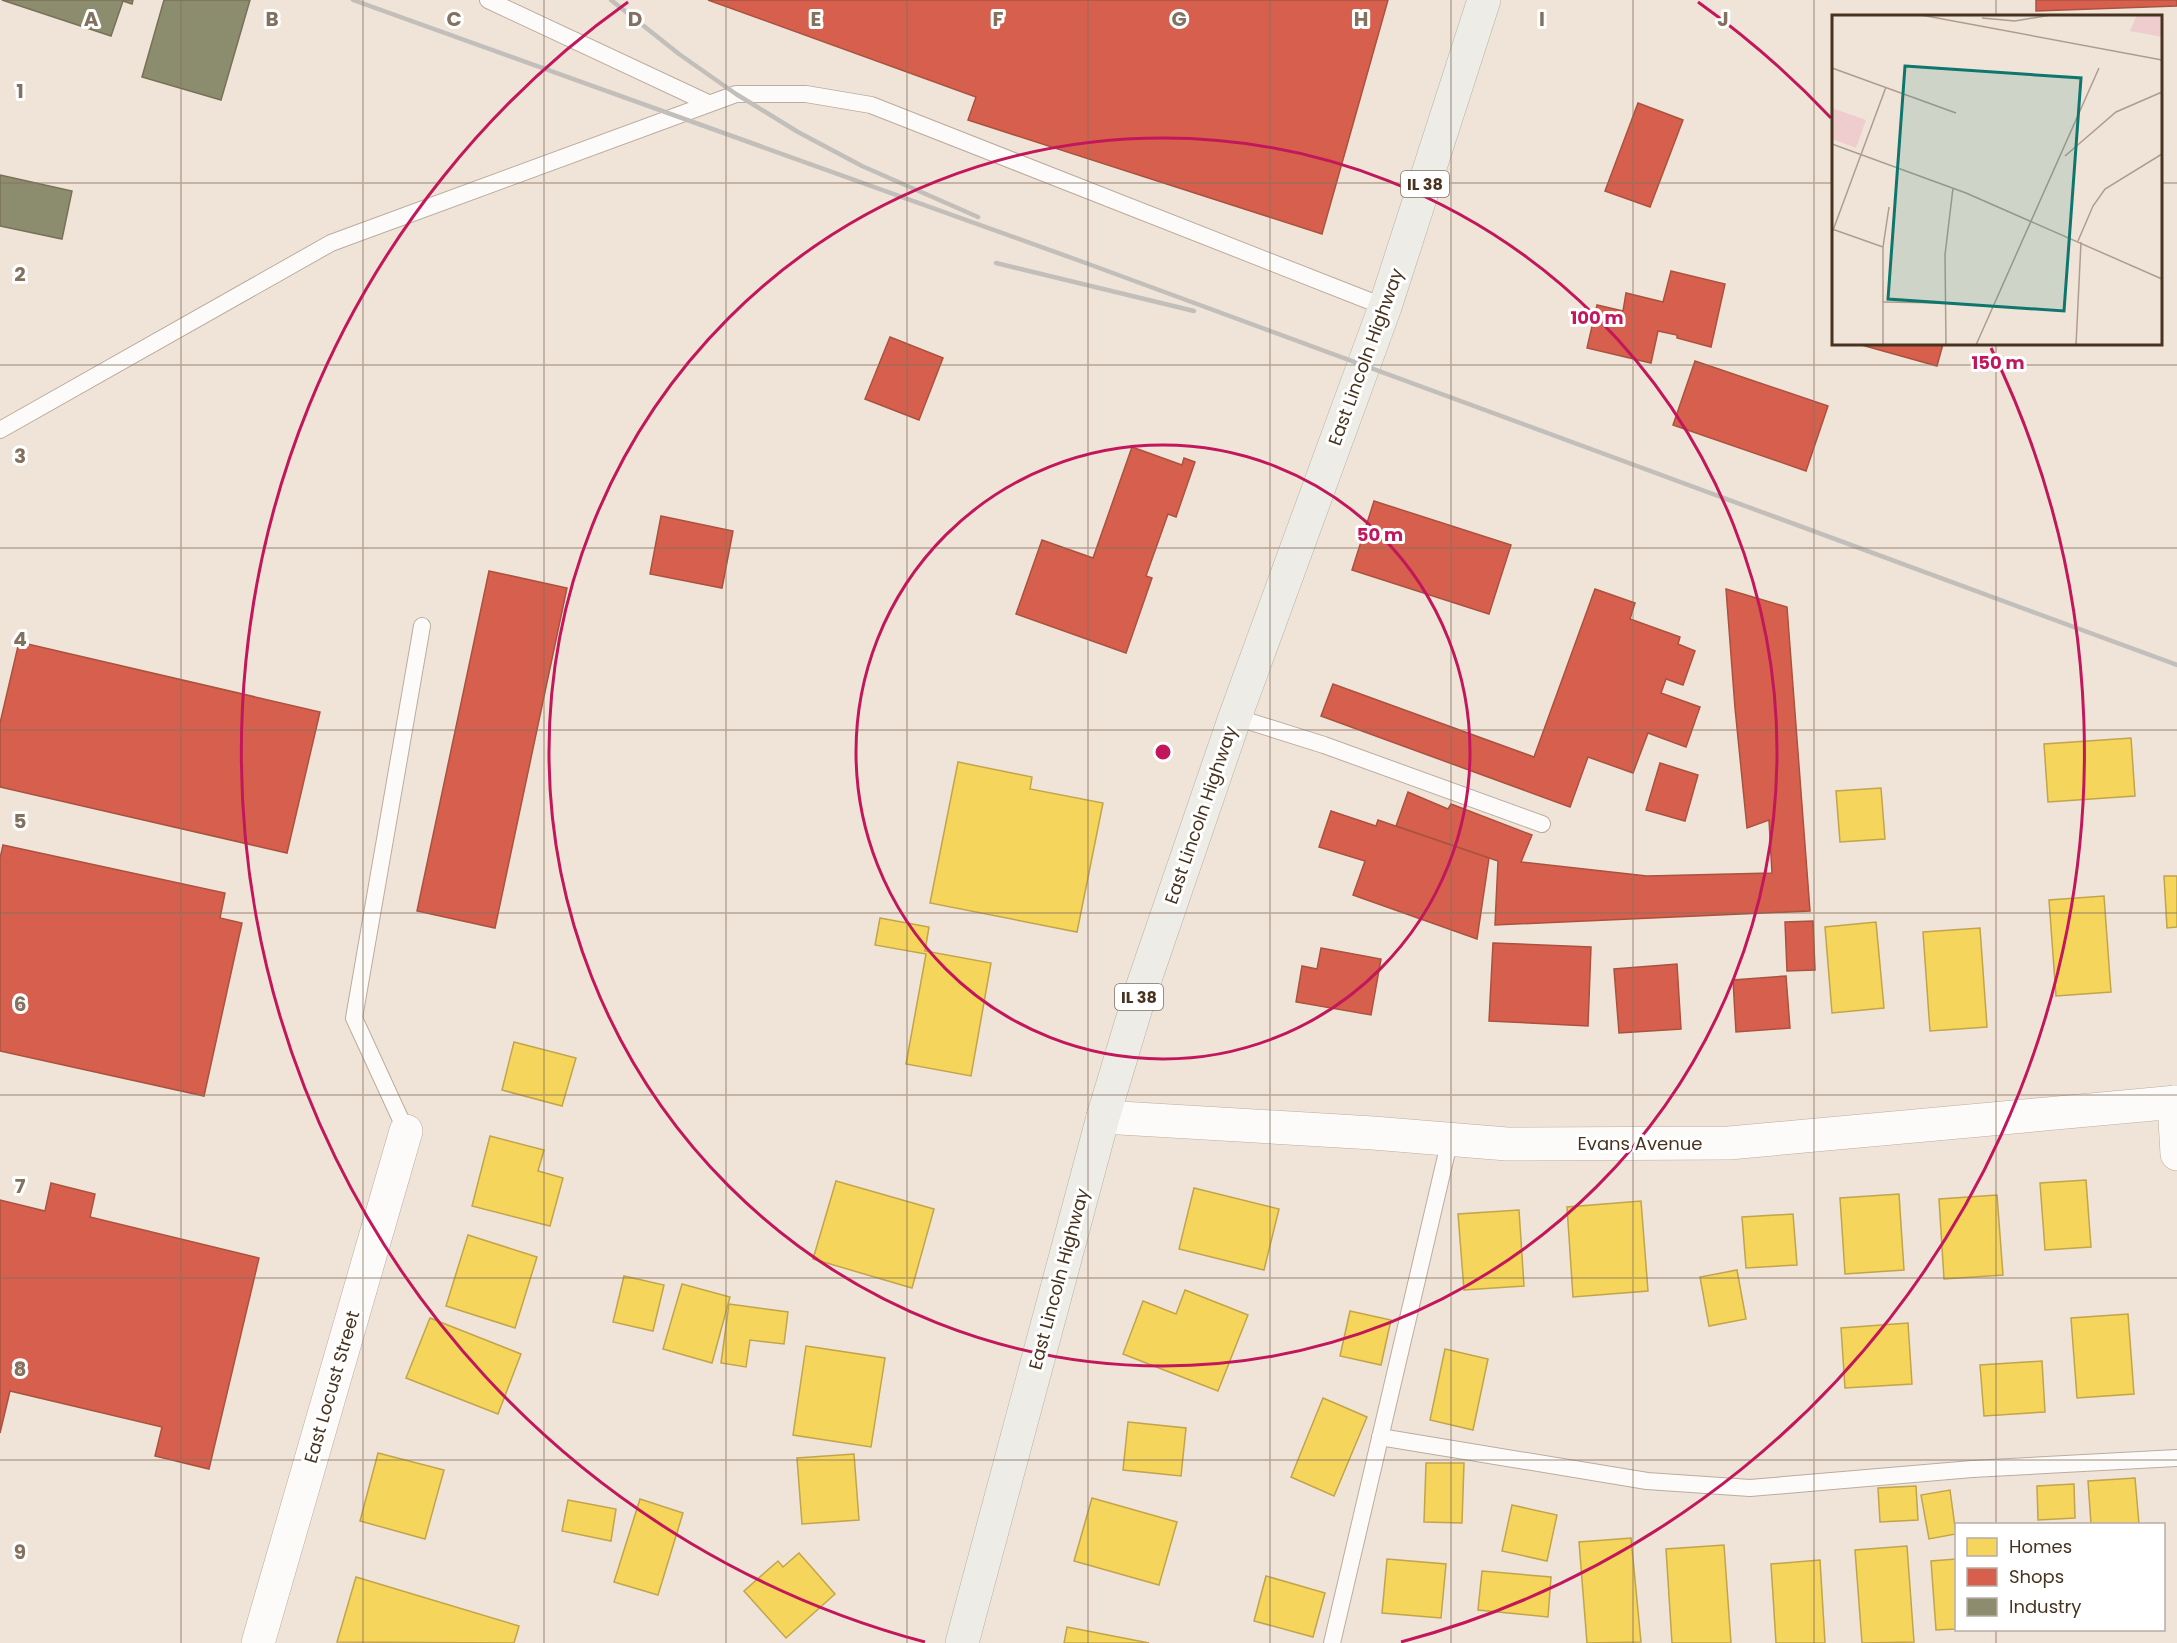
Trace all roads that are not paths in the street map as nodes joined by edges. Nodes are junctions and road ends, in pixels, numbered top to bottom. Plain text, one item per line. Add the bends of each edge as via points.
1 (488, 0) edge
2 (1484, 0) edge
3 (708, 103) junction
4 (1385, 307) junction
5 (0, 430) edge
6 (422, 626) dead end
7 (1235, 717) junction
8 (1542, 824) dead end
9 (2175, 1102) edge
10 (1103, 1117) junction
11 (406, 1131) joint
12 (1450, 1139) junction
13 (2177, 1154) edge
14 (1380, 1437) junction
15 (2177, 1458) edge
16 (258, 1643) edge
17 (962, 1643) edge
18 (1332, 1643) edge

1 - 3 lane
2 - 4 main road, East Lincoln Highway / IL 38
3 - 4 lane via 736,94 806,94 871,105
3 - 5 lane via 331,243
4 - 7 main road, East Lincoln Highway / IL 38
6 - 11 lane via 354,1018
7 - 8 lane
7 - 10 main road, East Lincoln Highway / IL 38 via 1141,991
9 - 12 street, Evans Avenue via 1729,1143 1508,1144
9 - 13 street
10 - 12 street, Evans Avenue
10 - 17 main road, East Lincoln Highway / IL 38
11 - 16 street, East Locust Street
12 - 14 lane
14 - 15 lane via 1647,1481 1750,1488 1972,1469
14 - 18 lane

